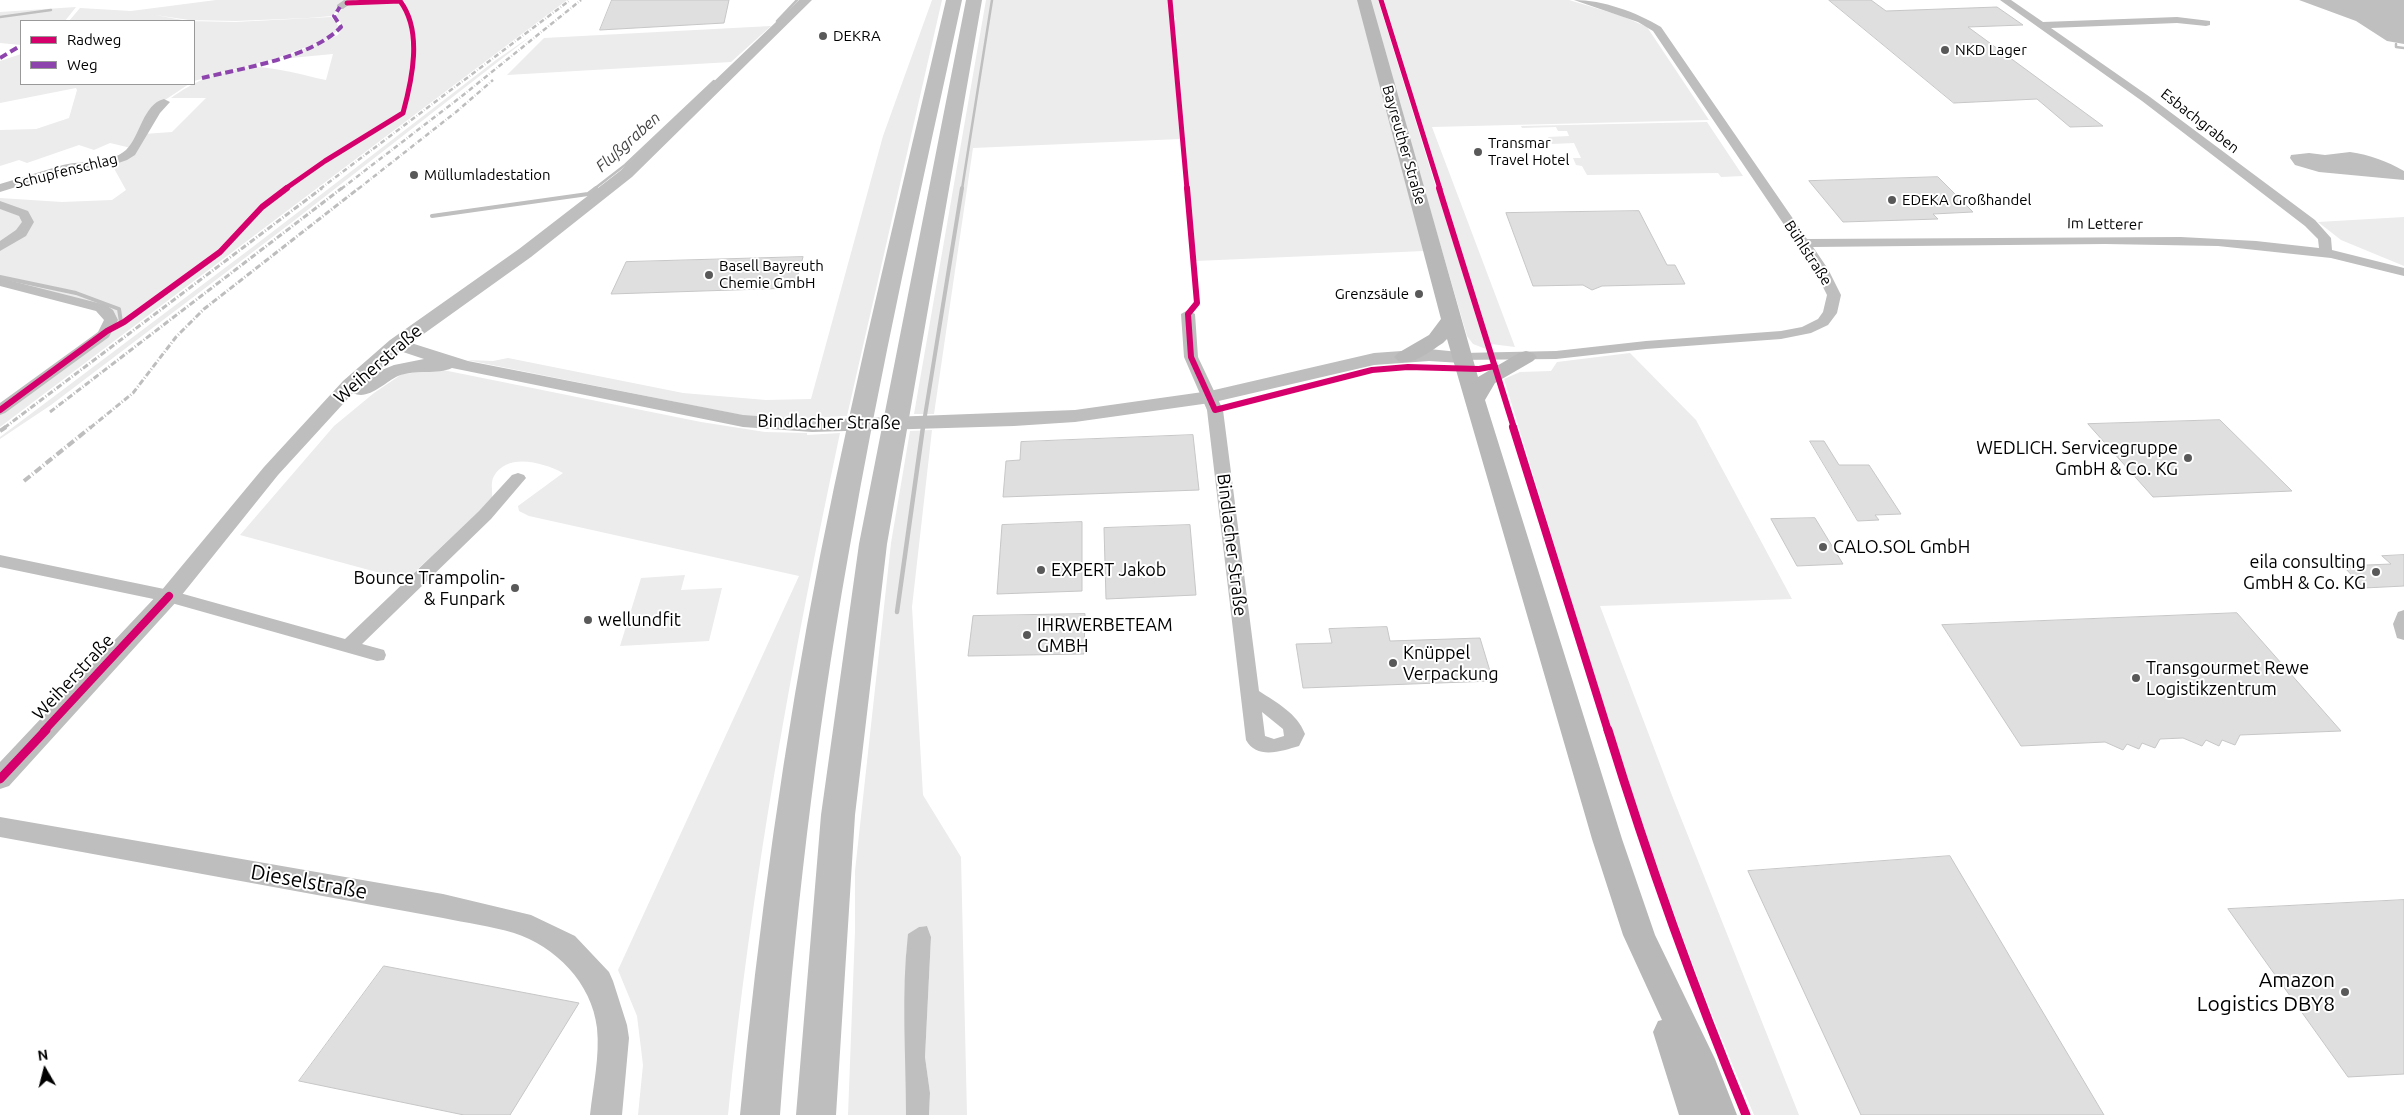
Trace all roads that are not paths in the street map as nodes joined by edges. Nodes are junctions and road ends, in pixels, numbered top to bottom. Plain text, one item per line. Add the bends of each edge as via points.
1 (350, 0) edge
2 (806, 0) edge
3 (954, 0) edge
4 (974, 0) edge
5 (1364, 0) edge
6 (1579, 0) edge
7 (2005, 0) edge
8 (340, 7) dead end
9 (2206, 23) dead end
10 (2042, 25) junction
11 (164, 102) dead end
12 (0, 188) edge
13 (0, 206) edge
14 (1803, 243) junction
15 (0, 247) edge
16 (2326, 252) junction
17 (2404, 272) edge
18 (0, 282) edge
19 (1188, 314) dead end
20 (1451, 320) junction
21 (397, 344) junction
22 (1462, 356) junction
23 (1405, 357) junction
24 (1526, 357) junction
25 (464, 366) junction
26 (1210, 397) junction
27 (1474, 401) junction
28 (0, 410) edge
29 (309, 429) junction
30 (518, 478) dead end
31 (0, 561) edge
32 (169, 596) junction
33 (2404, 616) edge
34 (2404, 634) edge
35 (348, 647) junction
36 (377, 655) dead end
37 (1250, 694) dead end
38 (0, 778) edge
39 (0, 827) edge
40 (1639, 935) junction
41 (606, 1115) edge
42 (760, 1115) edge
43 (816, 1115) edge
44 (1697, 1115) edge
45 (1719, 1115) edge

1 - 8 street
2 - 21 street, Weiherstraße via 626,174 525,253
3 - 42 highway via 882,329 806,717
4 - 43 highway via 873,544 862,620 838,816
5 - 20 main road, Bayreuther Straße
6 - 14 street, Bühlstraße via 1635,17 1656,29
7 - 10 street, Esbachgraben
9 - 10 street via 2177,20
10 - 16 street, Esbachgraben via 2310,223 2324,238
11 - 12 street, Schupfenschlag via 155,111 131,152 123,158 104,164 66,168
13 - 15 street, Schupfenschlag via 24,214 28,222 21,233
14 - 16 street, Im Letterer via 2147,241 2280,246
14 - 24 street, Bühlstraße via 1834,295 1830,313 1823,322 1806,330 1781,335
16 - 17 street, Im Letterer
18 - 28 street via 101,308 111,320 104,334
19 - 26 street, Bindlacher Straße via 1191,357
20 - 22 main road, Bayreuther Straße
20 - 23 main road via 1436,339
21 - 25 street, Bindlacher Straße
21 - 29 street, Weiherstraße
22 - 23 street, Bindlacher Straße
22 - 24 street, Bühlstraße
22 - 27 main road, Bayreuther Straße
23 - 26 street, Bindlacher Straße via 1374,359
24 - 27 main road via 1487,379
25 - 26 street, Bindlacher Straße via 711,415 812,426 1075,416
25 - 29 street via 421,364 384,374
26 - 37 street, Bindlacher Straße via 1215,410
27 - 40 main road, Bayreuther Straße
29 - 32 street, Weiherstraße
30 - 35 street via 485,515
31 - 32 street
32 - 35 street
32 - 38 street, Weiherstraße
33 - 34 street
35 - 36 street
39 - 41 street, Dieselstraße via 433,904 521,923 565,945 598,981 613,1038
40 - 44 main road
40 - 45 main road via 1686,1034

